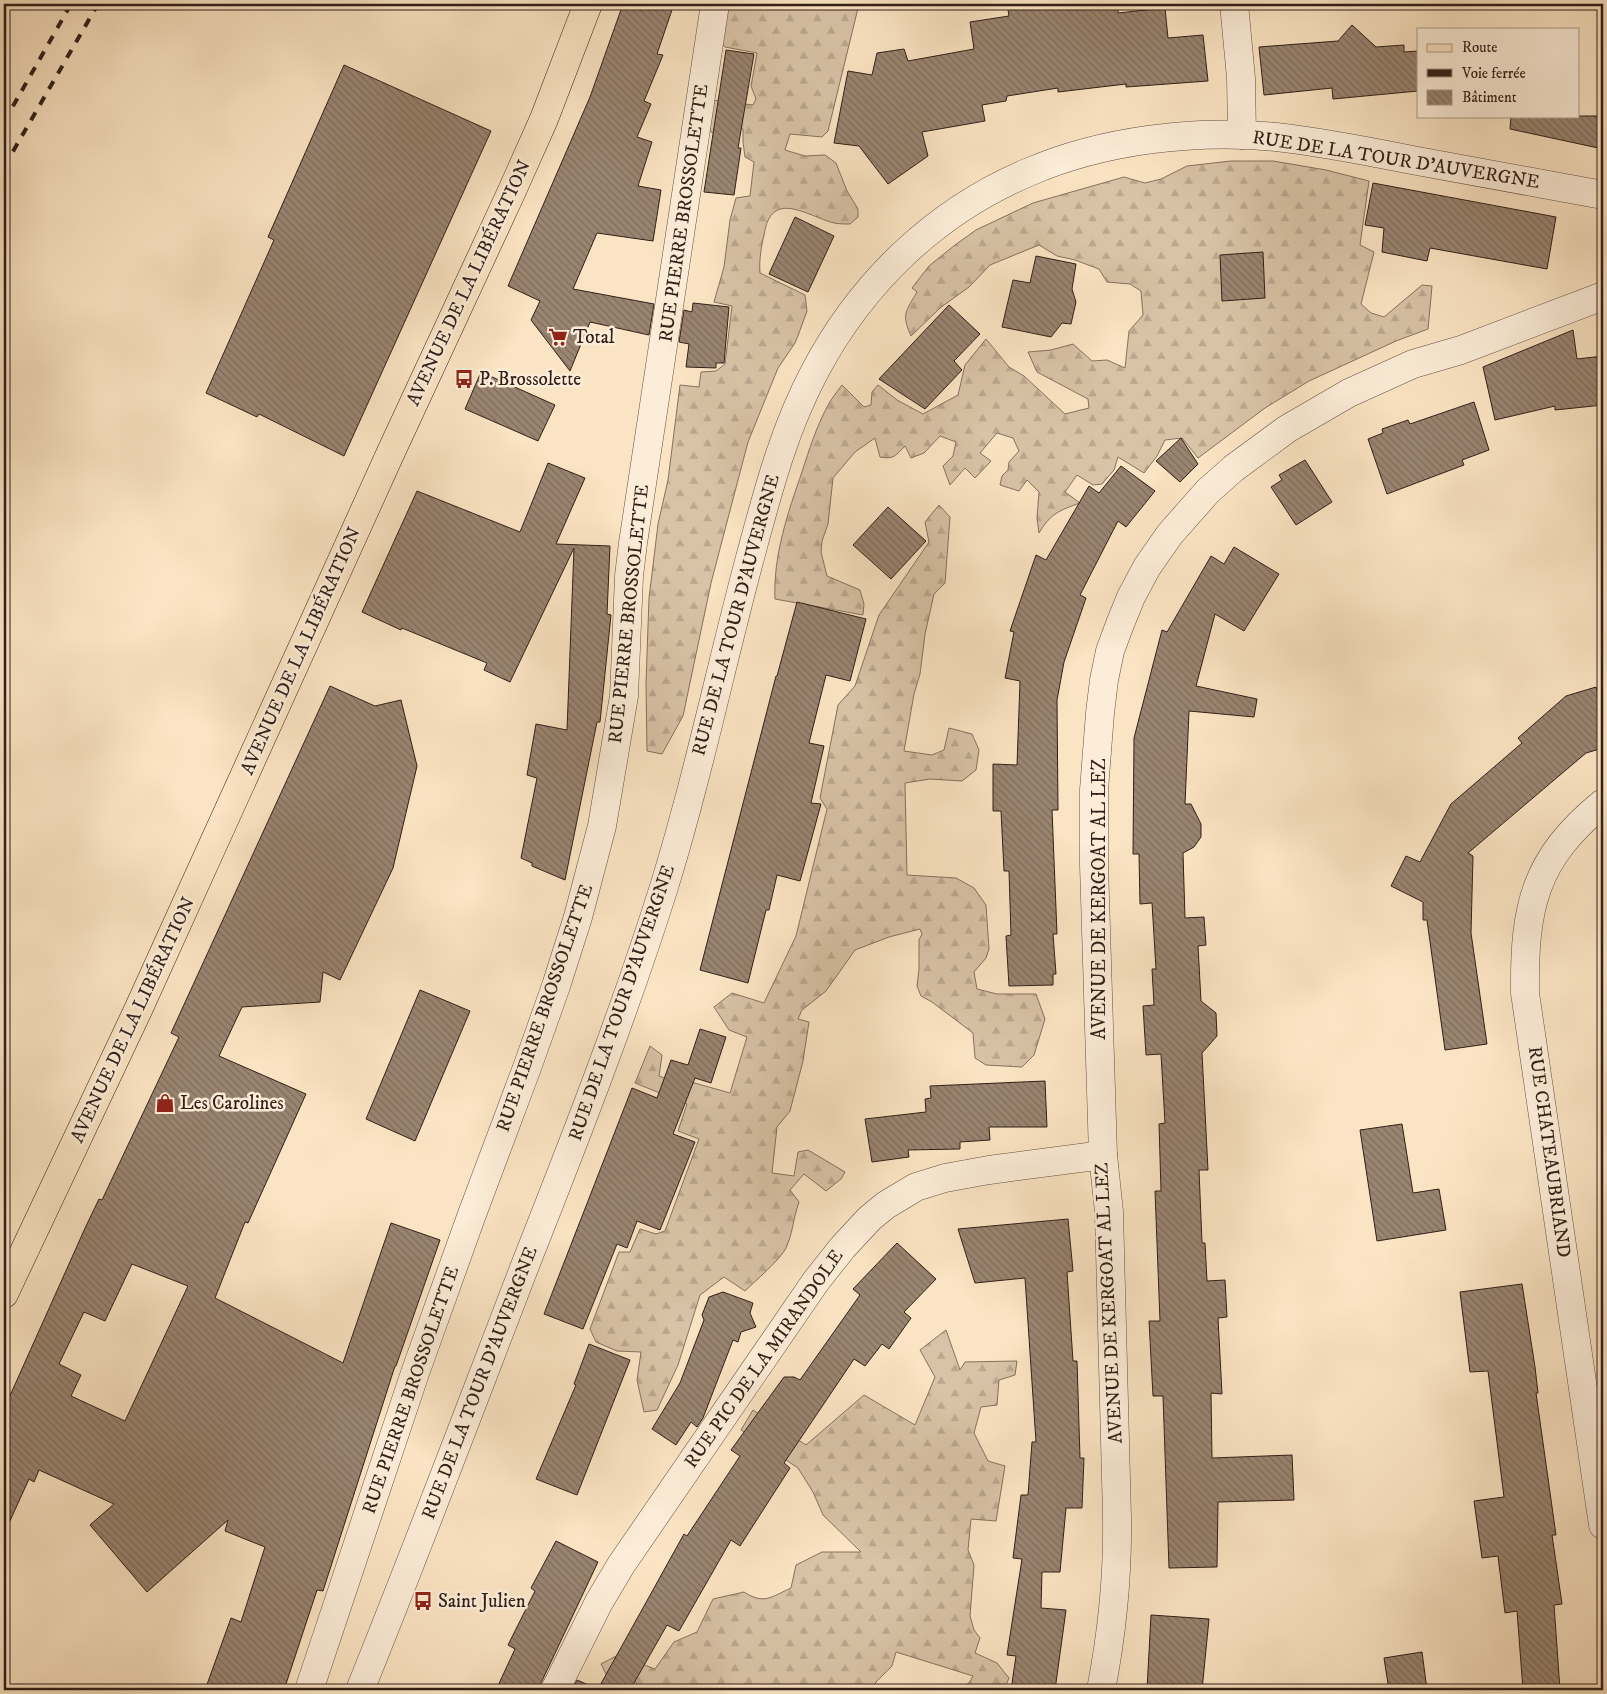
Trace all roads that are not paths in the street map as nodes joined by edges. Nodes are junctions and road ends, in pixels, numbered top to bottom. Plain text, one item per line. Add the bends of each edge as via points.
1 (588, 4) edge
2 (715, 4) edge
3 (1234, 4) edge
4 (1242, 135) junction
5 (1603, 194) edge
6 (1603, 296) edge
7 (1603, 803) edge
8 (1103, 1155) junction
9 (4, 1294) edge
10 (1603, 1525) edge
11 (309, 1690) edge
12 (360, 1690) edge
13 (555, 1690) edge
14 (1101, 1690) edge

1 - 9 main road, AVENUE DE LA LIBÉRATION via 544,119 511,192 142,1001
2 - 11 street, RUE PIERRE BROSSOLETTE via 629,576 624,696 596,850 556,986 415,1373
3 - 4 street
4 - 5 street, RUE DE LA TOUR D'AUVERGNE via 1309,141
4 - 12 street, RUE DE LA TOUR D'AUVERGNE via 1193,136 1116,145 1027,172 986,193 942,220 899,258 851,312 817,367 780,450 758,524 675,851 628,994
6 - 8 street, AVENUE DE KERGOAT AL LEZ via 1404,368 1349,393 1287,429 1208,491 1170,534 1147,568 1131,597 1110,651 1100,713 1094,790
7 - 10 street, RUE CHATEAUBRIAND via 1564,840 1541,876 1531,906 1525,959 1526,993
8 - 13 street, RUE PIC DE LA MIRANDOLE via 945,1178 916,1187 870,1218 816,1281 621,1565
8 - 14 street, AVENUE DE KERGOAT AL LEZ via 1110,1221 1118,1560

